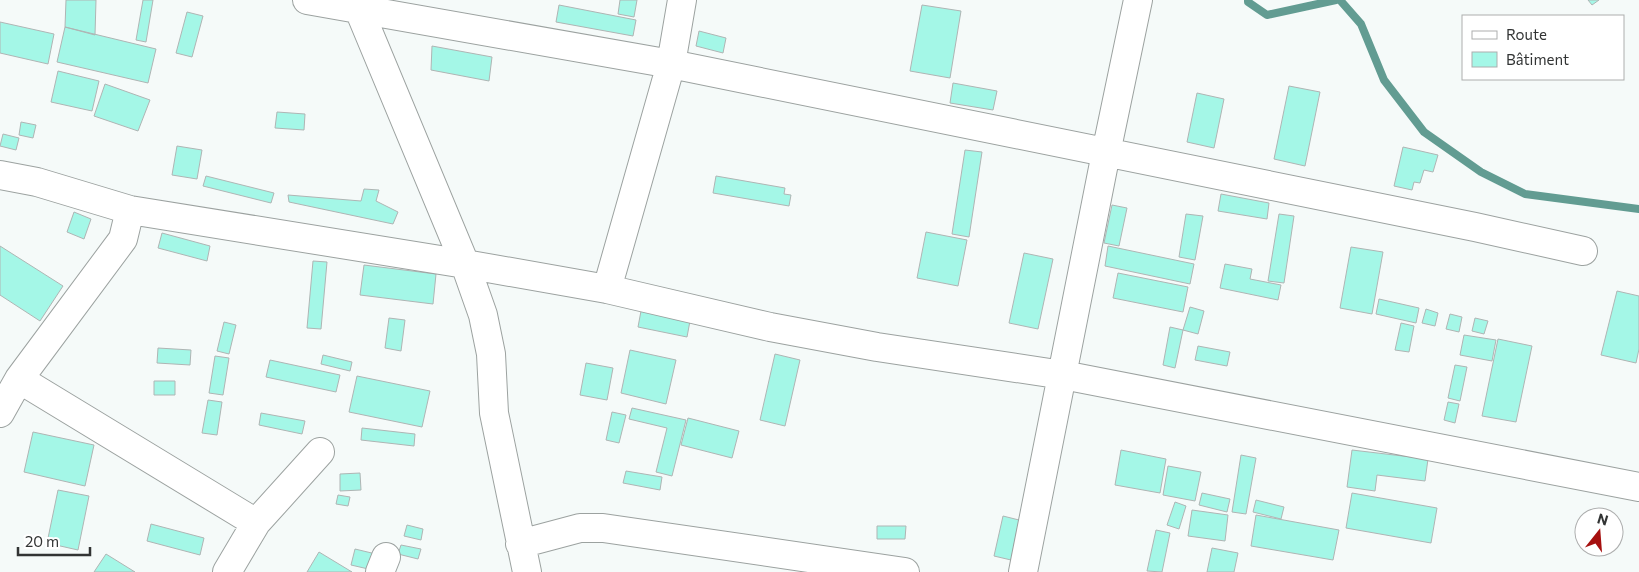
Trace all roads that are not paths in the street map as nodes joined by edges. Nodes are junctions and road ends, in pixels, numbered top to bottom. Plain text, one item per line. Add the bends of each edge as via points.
1 (307, 0) edge
2 (682, 0) edge
3 (1138, 0) edge
4 (357, 5) edge
5 (670, 64) junction
6 (1106, 153) junction
7 (0, 175) edge
8 (130, 210) junction
9 (1583, 251) dead end
10 (464, 264) junction
11 (607, 289) junction
12 (1063, 375) junction
13 (19, 379) junction
14 (0, 412) edge
15 (320, 452) dead end
16 (1639, 487) edge
17 (256, 523) junction
18 (520, 544) junction
19 (227, 572) edge
20 (527, 572) edge
21 (905, 572) edge
22 (1023, 572) edge

1 - 4 street
2 - 5 street
3 - 6 street
4 - 5 street
4 - 10 street
5 - 6 street
5 - 11 street
6 - 9 street
6 - 12 street
7 - 8 street via 38,182
8 - 10 street
8 - 13 street via 123,239
10 - 11 street
10 - 18 street via 482,315 491,354 494,412
11 - 12 street via 770,327
12 - 16 street
12 - 22 street
13 - 14 street
13 - 17 street
15 - 17 street
17 - 19 street
18 - 20 street
18 - 21 street via 580,528 603,528

